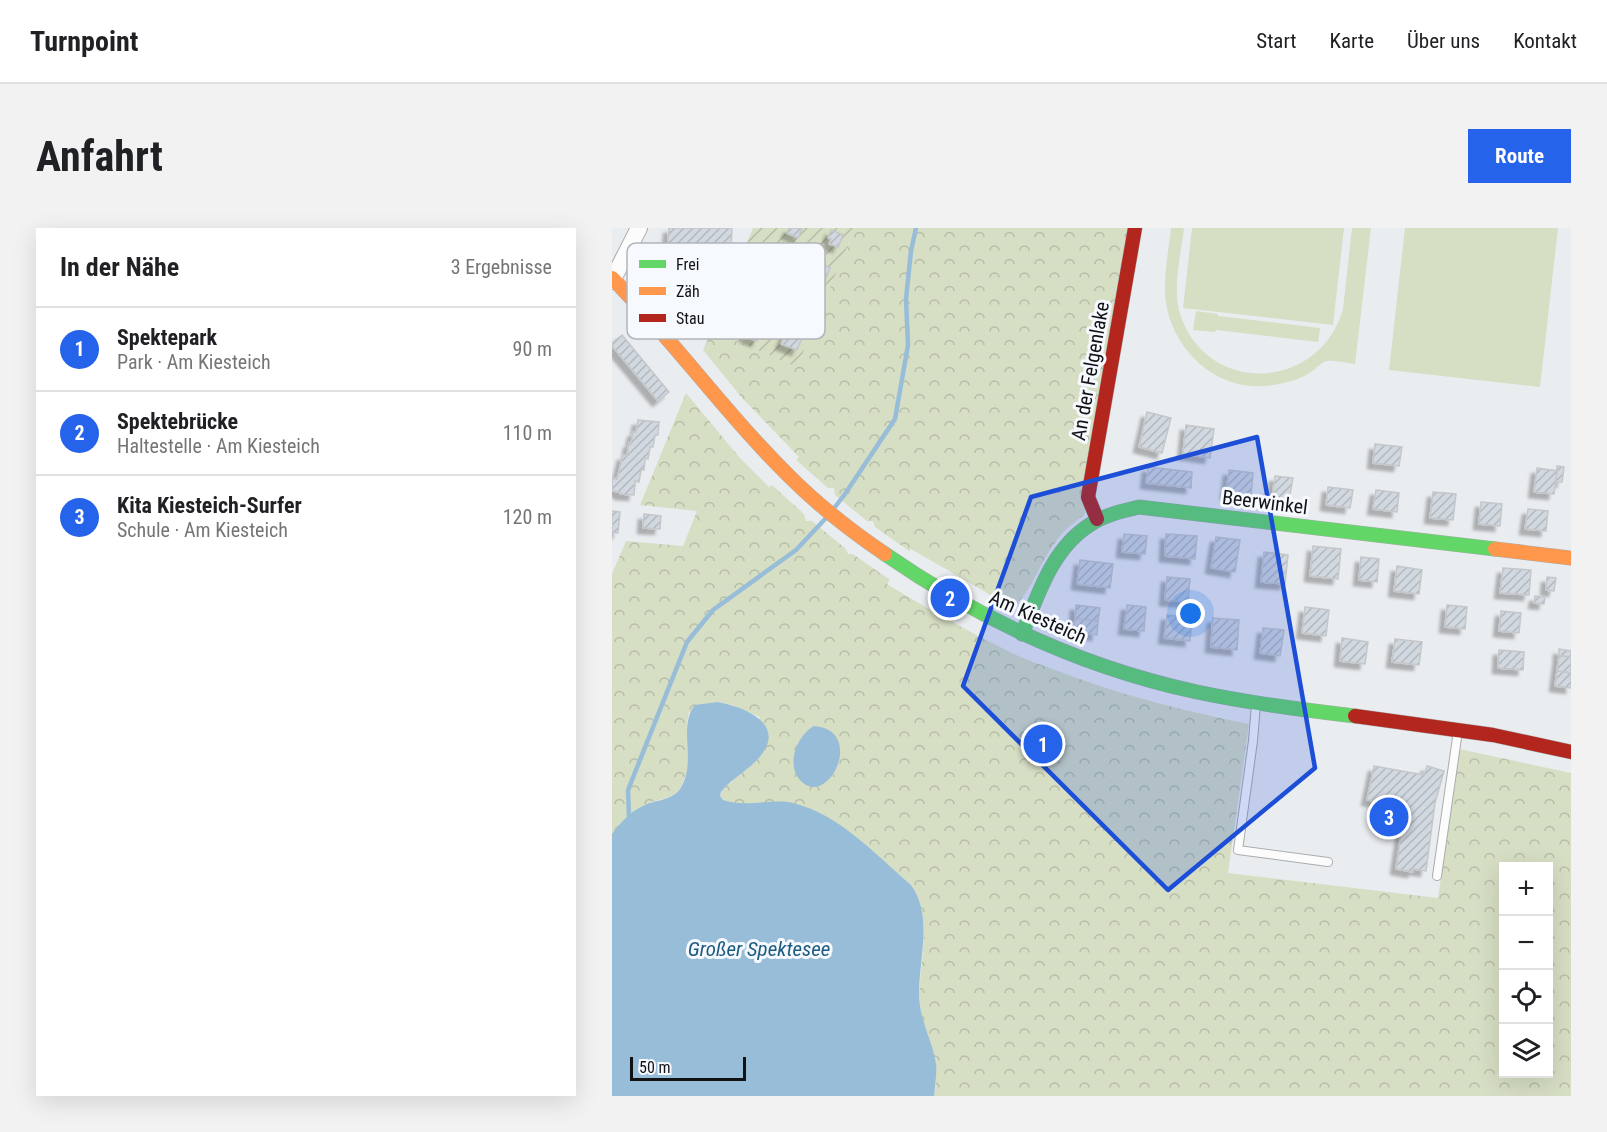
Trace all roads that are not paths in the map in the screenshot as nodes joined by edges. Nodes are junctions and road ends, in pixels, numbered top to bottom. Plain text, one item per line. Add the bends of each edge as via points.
1 (639, 228) edge
2 (1135, 228) edge
3 (631, 243) edge
4 (627, 251) edge
5 (612, 279) edge
6 (627, 293) edge
7 (669, 339) edge
8 (1097, 519) junction
9 (1571, 558) edge
10 (1022, 634) junction
11 (1256, 703) junction
12 (1458, 729) junction
13 (1571, 752) edge
14 (1328, 862) dead end
15 (1437, 876) dead end

1 - 3 street
2 - 8 street, An der Felgenlake via 1088,497
4 - 5 street
5 - 6 street, Am Kiesteich
7 - 10 street, Am Kiesteich via 784,473 853,531 950,598
8 - 9 street, Beerwinkel via 1139,507
8 - 10 street, Beerwinkel via 1071,538 1052,563
10 - 11 street, Am Kiesteich via 1110,669 1186,690
11 - 12 street, Am Kiesteich
11 - 14 lane via 1238,850
12 - 13 street, Am Kiesteich
12 - 15 lane

